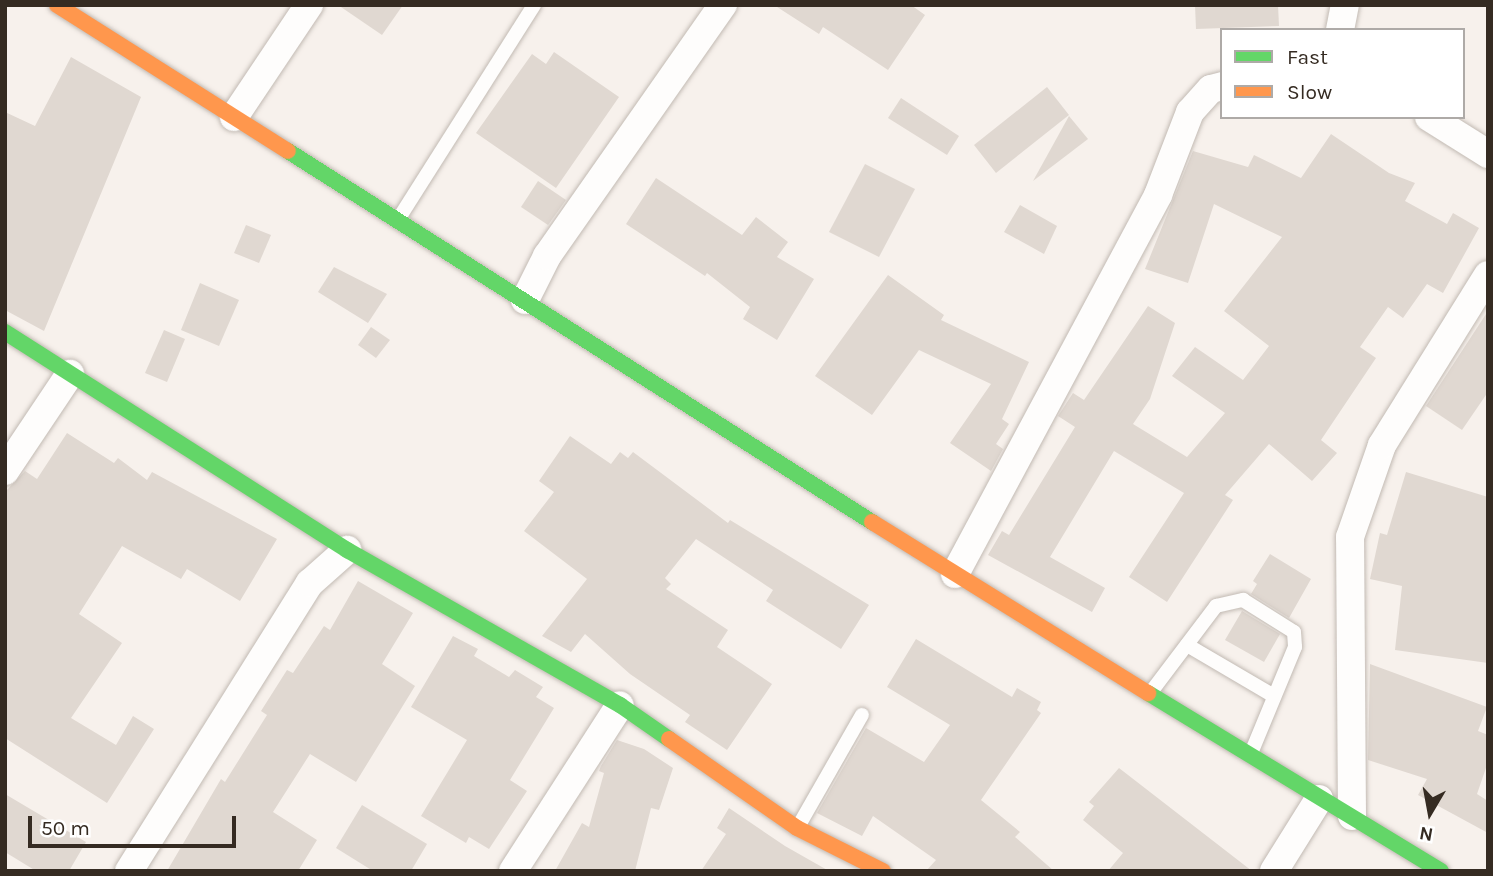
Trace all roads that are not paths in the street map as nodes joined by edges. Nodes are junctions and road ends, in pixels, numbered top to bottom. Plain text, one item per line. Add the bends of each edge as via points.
1 (57, 5) edge
2 (309, 5) edge
3 (534, 5) edge
4 (723, 5) edge
5 (1345, 5) edge
6 (1340, 28) edge
7 (1220, 87) edge
8 (234, 117) junction
9 (1432, 119) edge
10 (1488, 154) edge
11 (398, 220) junction
12 (1488, 275) edge
13 (525, 300) junction
14 (5, 332) edge
15 (70, 374) junction
16 (5, 471) edge
17 (347, 550) junction
18 (955, 574) junction
19 (1186, 645) junction
20 (1150, 693) junction
21 (1275, 696) junction
22 (620, 705) junction
23 (862, 715) dead end
24 (1249, 756) junction
25 (1319, 799) junction
26 (1352, 816) junction
27 (797, 828) junction
28 (878, 869) edge
29 (129, 871) edge
30 (513, 871) edge
31 (1275, 871) edge
32 (1441, 871) edge

1 - 8 street
2 - 8 street
3 - 11 lane
4 - 13 street via 547,256
5 - 6 street
7 - 18 street via 1211,89 1191,112 1158,195
8 - 11 street
9 - 10 street
11 - 13 street
12 - 26 street via 1382,445 1350,537
13 - 18 street
14 - 15 street
15 - 16 street
15 - 17 street
17 - 22 street
17 - 29 street via 310,583
18 - 20 street
19 - 20 lane
19 - 21 lane
19 - 21 lane via 1216,606 1243,600 1294,632 1295,647
20 - 24 street
21 - 24 lane
22 - 27 street
22 - 30 street
23 - 27 lane
24 - 25 street
25 - 26 street
25 - 31 street
26 - 32 street
27 - 28 street

